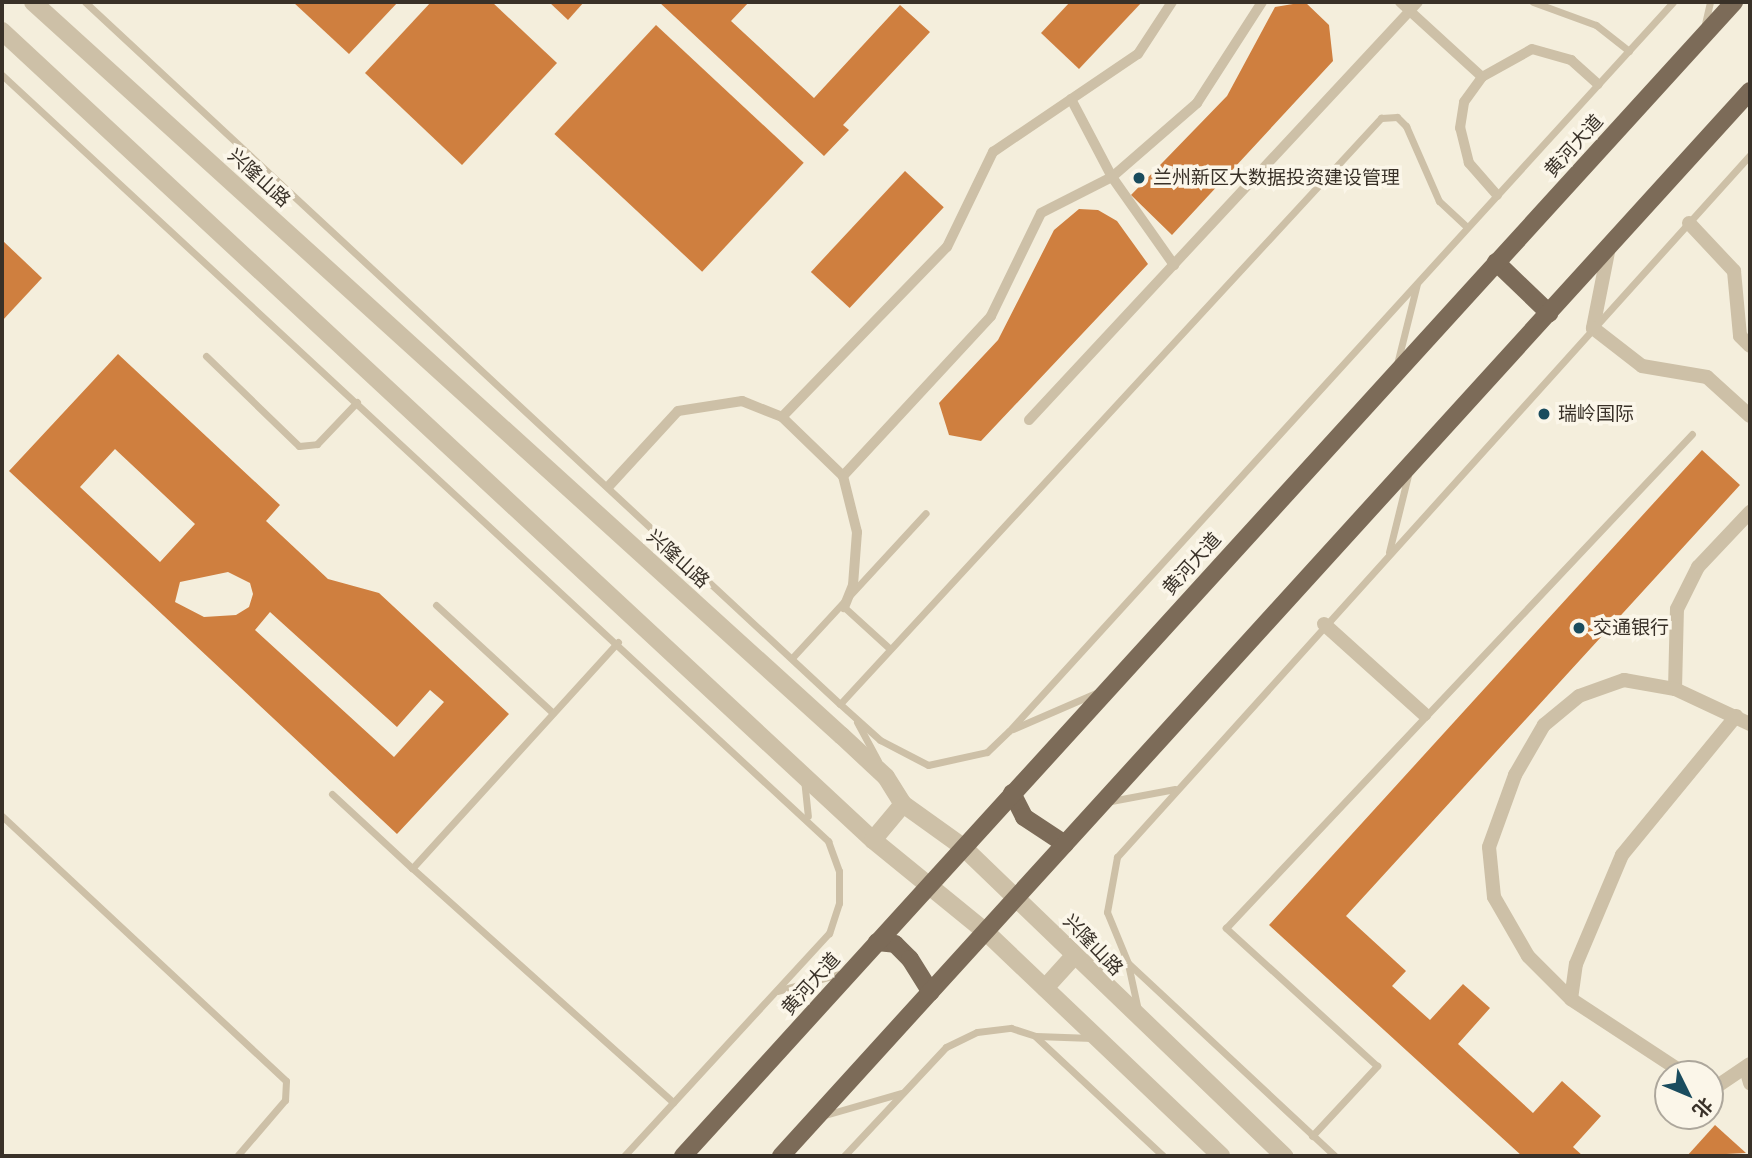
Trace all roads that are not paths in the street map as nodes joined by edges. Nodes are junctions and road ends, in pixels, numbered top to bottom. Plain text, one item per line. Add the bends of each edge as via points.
1 (33, 2) edge
2 (85, 2) edge
3 (1172, 2) edge
4 (1262, 2) edge
5 (1399, 2) edge
6 (1418, 2) edge
7 (1533, 2) edge
8 (1673, 2) edge
9 (1710, 2) edge
10 (1734, 2) edge
11 (1411, 12) junction
12 (2, 31) edge
13 (1703, 36) junction
14 (1629, 51) junction
15 (2, 75) edge
16 (1482, 77) junction
17 (1598, 84) junction
18 (1750, 91) edge
19 (1071, 99) junction
20 (1750, 155) edge
21 (1112, 177) junction
22 (1497, 195) junction
23 (1689, 223) junction
24 (1467, 227) junction
25 (1609, 247) junction
26 (1496, 262) junction
27 (1174, 265) junction
28 (1417, 283) junction
29 (1549, 313) junction
30 (1593, 328) junction
31 (1750, 346) edge
32 (206, 356) dead end
33 (1395, 373) junction
34 (357, 402) junction
35 (1750, 416) edge
36 (782, 417) junction
37 (1029, 420) dead end
38 (1692, 433) dead end
39 (1410, 465) junction
40 (843, 476) junction
41 (609, 486) junction
42 (1750, 512) edge
43 (926, 513) dead end
44 (1389, 553) junction
45 (436, 605) dead end
46 (844, 607) junction
47 (1324, 624) junction
48 (618, 642) junction
49 (889, 648) junction
50 (792, 658) junction
51 (1108, 688) junction
52 (1675, 689) junction
53 (840, 704) junction
54 (553, 713) junction
55 (1424, 715) junction
56 (1736, 716) junction
57 (855, 717) junction
58 (1750, 724) edge
59 (1009, 731) junction
60 (803, 772) junction
61 (886, 777) junction
62 (1175, 789) junction
63 (1012, 793) junction
64 (332, 794) dead end
65 (1103, 802) junction
66 (903, 804) junction
67 (2, 816) edge
68 (808, 817) junction
69 (873, 840) junction
70 (1065, 844) junction
71 (963, 847) junction
72 (412, 868) junction
73 (931, 882) junction
74 (1017, 897) junction
75 (986, 932) junction
76 (877, 942) junction
77 (1074, 956) junction
78 (1128, 963) junction
79 (851, 971) junction
80 (1045, 988) junction
81 (774, 991) junction
82 (931, 992) junction
83 (1571, 999) junction
84 (1141, 1024) junction
85 (1036, 1036) junction
86 (1098, 1038) junction
87 (1664, 1060) edge
88 (1749, 1072) edge
89 (1724, 1084) edge
90 (902, 1092) junction
91 (673, 1102) junction
92 (817, 1117) junction
93 (1312, 1136) junction
94 (237, 1156) edge
95 (624, 1156) edge
96 (683, 1156) edge
97 (781, 1156) edge
98 (844, 1156) edge
99 (1163, 1156) edge
100 (1221, 1156) edge
101 (1284, 1156) edge
102 (1335, 1156) edge

1 - 61 street, 兴隆山路
2 - 41 lane
3 - 19 street via 1138,54
4 - 21 street via 1197,103
5 - 11 street
6 - 11 street
7 - 14 lane via 1596,24
8 - 14 lane
9 - 13 lane
10 - 13 main road, 黄河大道
11 - 16 street
11 - 27 street
12 - 60 street
13 - 26 main road, 黄河大道
14 - 17 lane
15 - 34 lane
16 - 17 street via 1532,49 1571,60
16 - 22 street via 1464,102 1460,128 1469,163
17 - 22 lane
18 - 25 main road
19 - 21 street
19 - 36 street via 993,152 947,247
20 - 23 lane
21 - 27 street
21 - 40 street via 1041,213 991,316
22 - 24 lane
23 - 30 lane
23 - 31 street via 1734,271 1740,336
24 - 28 lane
24 - 49 lane via 1439,201 1406,126 1397,117 1381,118
25 - 29 main road
25 - 30 street
26 - 29 main road
26 - 33 main road, 黄河大道
27 - 37 street
28 - 33 lane
28 - 59 lane
29 - 39 main road
30 - 35 street via 1642,366 1707,377
30 - 44 lane
32 - 34 lane via 299,446 317,444
33 - 51 main road, 黄河大道
34 - 48 lane
36 - 40 street
36 - 41 street via 742,401 678,411
38 - 55 lane
39 - 44 lane
39 - 65 main road
40 - 46 street via 857,532 853,585
41 - 50 lane
42 - 52 street via 1698,567 1677,609
43 - 46 lane
44 - 47 lane
45 - 54 lane
46 - 49 lane
46 - 50 lane
47 - 55 street
47 - 62 lane
48 - 54 lane
48 - 68 lane
49 - 53 lane
50 - 53 lane
51 - 59 lane
51 - 63 main road, 黄河大道
52 - 56 street
52 - 83 street via 1624,680 1579,696 1561,710 1544,725 1516,775 1489,847 1494,897 1528,956
53 - 57 lane
54 - 72 lane
55 - 93 lane via 1226,928 1377,1066
56 - 58 street
56 - 83 street via 1644,820 1622,855 1576,964
57 - 59 lane via 880,740 928,765 987,752
57 - 61 lane
60 - 68 lane
60 - 69 street
61 - 66 street, 兴隆山路
62 - 65 lane
62 - 78 lane via 1133,834 1108,884 1114,939
63 - 70 main road via 1024,817
63 - 71 main road, 黄河大道
64 - 72 lane
65 - 70 main road
66 - 69 street
66 - 71 street, 兴隆山路
67 - 94 lane via 286,1081 285,1100
68 - 81 lane via 832,851 839,903 829,933
69 - 73 street
70 - 74 main road
71 - 73 main road, 黄河大道
71 - 74 street, 兴隆山路
72 - 91 lane
73 - 75 street
73 - 76 main road, 黄河大道
74 - 75 main road
74 - 77 street, 兴隆山路
75 - 80 street
75 - 82 main road
76 - 79 main road, 黄河大道
76 - 82 main road via 902,952
77 - 80 street
77 - 84 street, 兴隆山路
78 - 84 lane
78 - 93 lane
79 - 81 lane
79 - 96 main road, 黄河大道
80 - 86 street
81 - 91 lane
82 - 92 main road
83 - 87 street
84 - 101 street, 兴隆山路
85 - 86 lane
85 - 90 lane via 1011,1028 977,1032 946,1047
85 - 99 lane
86 - 100 street
88 - 89 street
90 - 92 lane
90 - 98 lane
91 - 95 lane
92 - 97 main road
93 - 102 lane

